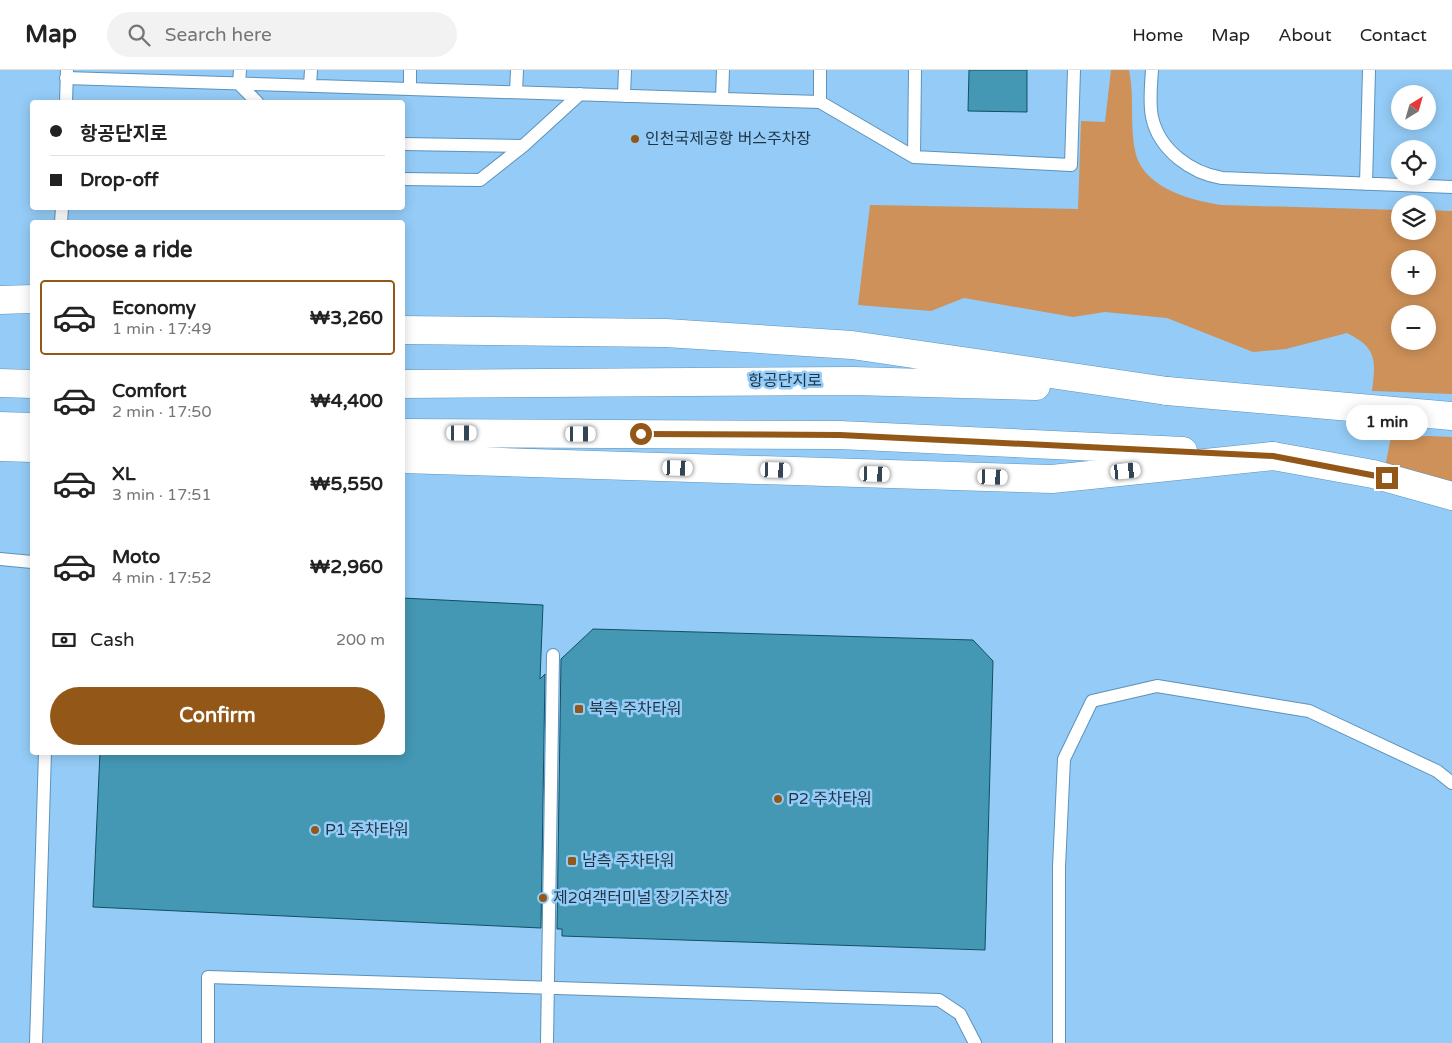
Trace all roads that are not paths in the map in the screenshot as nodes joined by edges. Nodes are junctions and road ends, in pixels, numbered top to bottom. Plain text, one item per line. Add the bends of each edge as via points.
1 (240, 70) edge
2 (311, 70) edge
3 (410, 70) edge
4 (517, 70) edge
5 (625, 70) edge
6 (723, 70) edge
7 (820, 70) edge
8 (915, 70) edge
9 (1074, 70) edge
10 (1152, 70) edge
11 (1369, 70) edge
12 (67, 74) edge
13 (240, 84) junction
14 (310, 86) junction
15 (410, 89) junction
16 (516, 92) junction
17 (580, 94) junction
18 (624, 96) junction
19 (722, 99) junction
20 (66, 100) edge
21 (255, 100) edge
22 (820, 102) junction
23 (405, 144) edge
24 (523, 146) junction
25 (914, 157) junction
26 (405, 179) edge
27 (1366, 184) junction
28 (1452, 186) edge
29 (30, 299) edge
30 (0, 300) edge
31 (405, 330) edge
32 (0, 383) edge
33 (30, 384) edge
34 (405, 384) edge
35 (1167, 390) junction
36 (1452, 416) edge
37 (0, 426) edge
38 (30, 427) edge
39 (405, 433) edge
40 (0, 447) edge
41 (30, 448) edge
42 (1273, 456) junction
43 (405, 459) edge
44 (1452, 496) edge
45 (0, 559) edge
46 (30, 562) edge
47 (552, 655) dead end
48 (45, 755) edge
49 (1452, 783) edge
50 (548, 988) junction
51 (36, 1043) edge
52 (208, 1043) edge
53 (548, 1043) edge
54 (975, 1043) edge
55 (1059, 1043) edge

1 - 13 lane
2 - 14 lane
3 - 15 lane
4 - 16 lane
5 - 18 lane
6 - 19 lane
7 - 22 lane
8 - 25 lane
9 - 25 lane via 1072,165
10 - 27 lane via 1151,109 1156,128 1175,155 1192,169 1222,178
11 - 27 lane
12 - 13 lane
12 - 20 lane
13 - 14 lane
13 - 21 lane
14 - 15 lane
15 - 16 lane
16 - 17 lane
17 - 18 lane
17 - 24 lane
18 - 19 lane
19 - 22 lane
22 - 25 lane
23 - 24 lane
24 - 26 lane via 480,180
27 - 28 lane
29 - 30 main road
31 - 35 main road via 666,333 852,345
32 - 33 main road
34 - 35 main road, 항공단지로 via 853,381
35 - 36 main road
37 - 38 main road
39 - 42 main road via 840,435
40 - 41 main road
42 - 43 main road via 1052,479
42 - 44 main road via 1373,474
45 - 46 lane
47 - 50 lane
48 - 51 lane
49 - 55 lane via 1437,771 1309,711 1157,686 1092,701 1064,759
50 - 52 lane via 208,977
50 - 53 lane
50 - 54 lane via 939,1000 960,1014

